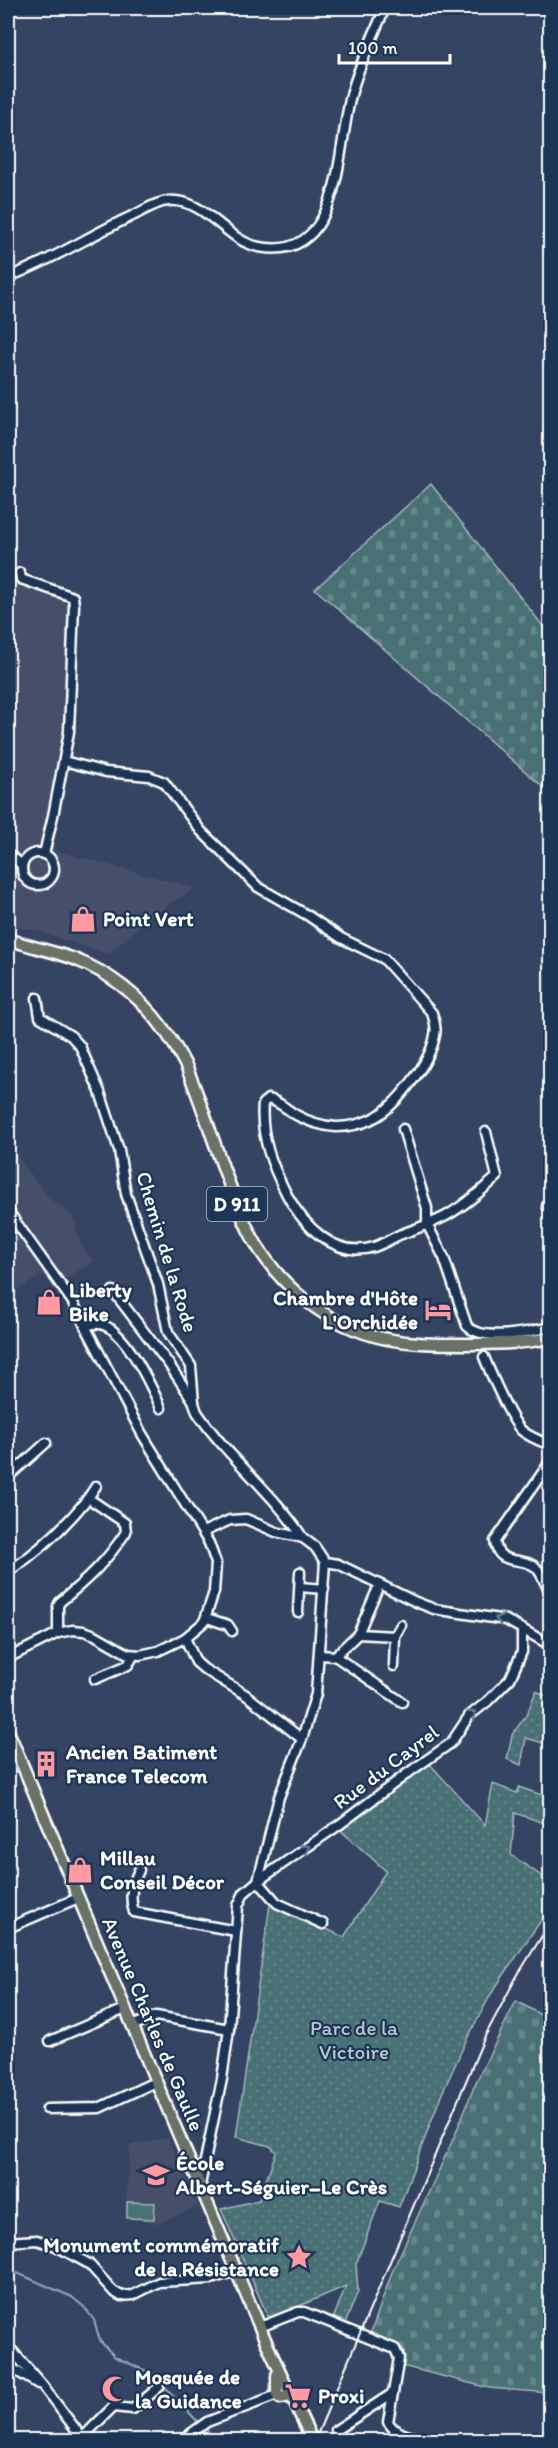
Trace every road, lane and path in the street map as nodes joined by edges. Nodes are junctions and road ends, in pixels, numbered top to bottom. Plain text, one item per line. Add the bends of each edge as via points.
1 (385, 8) edge
2 (8, 277) edge
3 (20, 573) dead end
4 (64, 761) junction
5 (8, 854) edge
6 (44, 854) junction
7 (22, 865) junction
8 (8, 939) edge
9 (37, 998) dead end
10 (403, 1129) dead end
11 (486, 1132) dead end
12 (8, 1211) edge
13 (427, 1224) junction
14 (113, 1290) dead end
15 (85, 1326) junction
16 (550, 1327) edge
17 (550, 1338) edge
18 (484, 1357) dead end
19 (194, 1403) junction
20 (161, 1408) dead end
21 (46, 1443) dead end
22 (550, 1445) edge
23 (550, 1462) edge
24 (8, 1477) edge
25 (96, 1486) dead end
26 (88, 1498) junction
27 (203, 1532) junction
28 (303, 1538) junction
29 (325, 1562) junction
30 (8, 1572) edge
31 (300, 1572) dead end
32 (300, 1587) junction
33 (324, 1589) junction
34 (377, 1590) dead end
35 (550, 1590) edge
36 (298, 1612) dead end
37 (207, 1618) junction
38 (401, 1625) dead end
39 (522, 1629) junction
40 (232, 1631) dead end
41 (57, 1633) junction
42 (358, 1634) junction
43 (395, 1636) junction
44 (185, 1638) junction
45 (550, 1645) edge
46 (134, 1655) junction
47 (320, 1655) junction
48 (335, 1656) junction
49 (8, 1658) edge
50 (394, 1666) dead end
51 (95, 1679) dead end
52 (402, 1702) dead end
53 (8, 1731) edge
54 (302, 1739) junction
55 (139, 1870) dead end
56 (258, 1881) junction
57 (78, 1898) junction
58 (323, 1924) dead end
59 (8, 1929) edge
60 (236, 1931) junction
61 (125, 2009) junction
62 (132, 2026) junction
63 (229, 2029) junction
64 (50, 2041) dead end
65 (155, 2082) junction
66 (47, 2109) dead end
67 (200, 2185) junction
68 (8, 2242) edge
69 (236, 2271) junction
70 (260, 2327) junction
71 (8, 2346) edge
72 (8, 2366) edge
73 (42, 2385) junction
74 (159, 2387) dead end
75 (284, 2391) junction
76 (393, 2393) junction
77 (336, 2430) dead end
78 (83, 2439) edge
79 (182, 2440) edge
80 (305, 2440) edge
81 (442, 2440) edge

1 - 2 street via 353,88 332,194 308,238 284,248 250,245 199,208 168,201
3 - 4 street via 21,579 73,592 70,717
4 - 6 street
4 - 13 street via 164,782 201,831 258,887 341,938 384,959 432,1013 435,1036 420,1068 405,1091 373,1119 335,1127 298,1116 268,1099 263,1103 262,1115 276,1174 297,1211 320,1237 354,1249 373,1247
5 - 7 street
6 - 7 street via 33,853
6 - 7 street via 54,869 47,882 36,885 27,880
8 - 17 main road, D 911 via 96,969 134,995 155,1017 186,1066 249,1230 279,1275 314,1307 360,1331 406,1342 512,1344
9 - 19 street, Chemin de la Rode via 40,1017 80,1046 100,1092 119,1150 126,1194 158,1284 168,1332 191,1366
10 - 13 street via 427,1208
11 - 13 street via 497,1178 465,1203
12 - 15 street via 67,1293
13 - 16 street via 471,1330 490,1334
14 - 19 street
15 - 20 street via 107,1326 123,1343 140,1363
15 - 27 street via 112,1381
18 - 22 street via 520,1429
19 - 28 street, Chemin de la Rode via 208,1428
21 - 24 street
23 - 35 street via 495,1541 496,1549 511,1561 531,1563 540,1570
25 - 26 street
26 - 30 street via 66,1525
26 - 41 street via 125,1523 126,1532 94,1573 57,1606
27 - 28 street via 242,1519
27 - 37 street via 216,1563
28 - 29 street, Chemin de la Rode
29 - 33 street
39 -> 29 street via 487,1615 434,1609 338,1564
31 - 32 street
32 - 33 street
32 - 36 street
33 - 47 street
34 - 42 street
37 - 40 street via 228,1625
37 - 44 street
38 - 43 street
39 - 45 street
56 -> 39 street, Rue du Cayrel via 451,1743 469,1716 510,1679 522,1652
41 - 46 street via 84,1631
41 - 49 street
42 - 43 street
42 - 48 street
43 - 50 street
44 - 46 street
44 - 54 street via 196,1662 204,1669 246,1695
46 - 51 street via 128,1665
47 - 48 street
47 - 54 street via 316,1694
48 - 52 street
53 - 57 main road, Avenue Charles de Gaulle
54 - 56 street via 279,1797
55 - 60 street via 131,1890 134,1912
56 - 58 street via 277,1903
56 - 60 street via 241,1899
57 - 59 street
57 - 61 main road, Avenue Charles de Gaulle
60 - 63 street
61 - 62 main road, Avenue Charles de Gaulle
61 - 64 street
62 - 63 street via 156,2016
62 - 65 main road, Avenue Charles de Gaulle
63 - 67 street
65 - 66 street via 99,2108
65 - 67 main road, Avenue Charles de Gaulle
67 - 69 main road, Avenue Charles de Gaulle
68 - 69 street via 37,2240 56,2246 89,2264 121,2296 133,2295 159,2282 212,2279
69 - 70 main road, Avenue Charles de Gaulle
70 - 75 main road, Avenue Charles de Gaulle
70 - 76 street via 304,2312 395,2349 399,2358
71 - 73 street
72 - 73 street
73 - 78 street
74 - 78 street via 133,2409 113,2407
75 - 79 street via 207,2422
75 - 80 main road, Avenue Charles de Gaulle
76 - 77 street
76 - 81 street via 388,2422 393,2429

